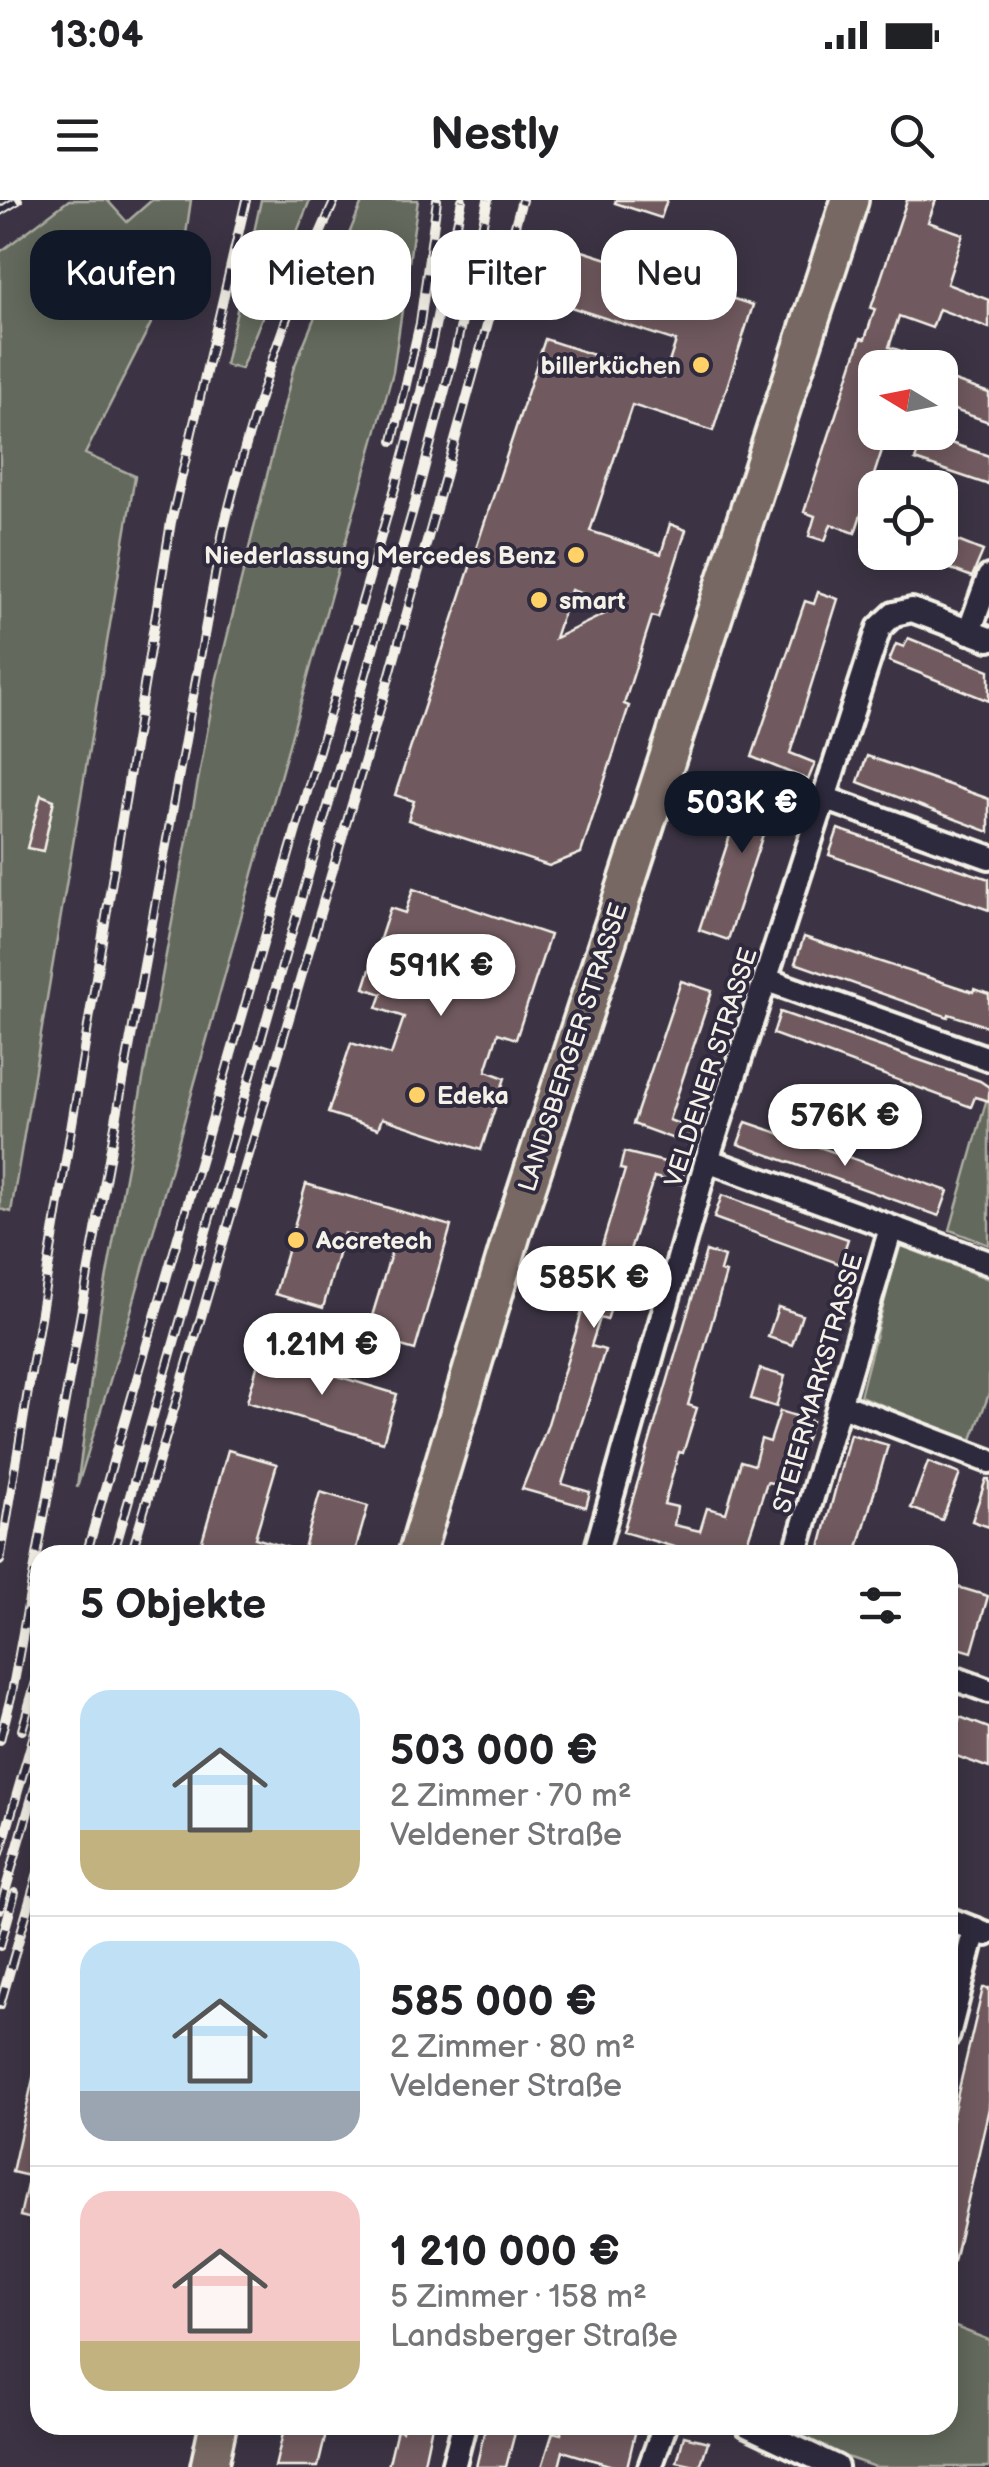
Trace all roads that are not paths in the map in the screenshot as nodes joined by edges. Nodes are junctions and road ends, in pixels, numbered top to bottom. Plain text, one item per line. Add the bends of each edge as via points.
1 (850, 200) edge
2 (989, 578) edge
3 (979, 635) edge
4 (824, 798) junction
5 (989, 858) edge
6 (767, 980) junction
7 (989, 1059) edge
8 (707, 1160) junction
9 (892, 1228) junction
10 (989, 1263) edge
11 (839, 1404) junction
12 (989, 1460) edge
13 (419, 1545) edge
14 (598, 1545) edge
15 (798, 1545) edge
16 (958, 1680) edge
17 (989, 1691) edge
18 (958, 1923) edge
19 (982, 1932) edge
20 (958, 2005) edge
21 (216, 2435) edge
22 (461, 2435) edge
23 (661, 2435) edge
24 (768, 2435) edge
25 (209, 2467) edge
26 (453, 2467) edge
27 (650, 2467) edge
28 (836, 2467) edge

1 - 13 main road, LANDSBERGER STRASSE via 519,1210
2 - 3 street
3 - 4 street, VELDENER STRASSE via 912,610 894,614 879,628
4 - 5 street
4 - 6 street, VELDENER STRASSE
6 - 7 street
6 - 8 street, VELDENER STRASSE
8 - 9 street
8 - 14 street, VELDENER STRASSE
9 - 10 street
9 - 11 street, STEIERMARKSTRASSE
11 - 12 street
11 - 15 street, STEIERMARKSTRASSE
16 - 17 street
18 - 19 street
19 - 20 street
21 - 25 main road
22 - 26 street
23 - 27 street
24 - 28 street

